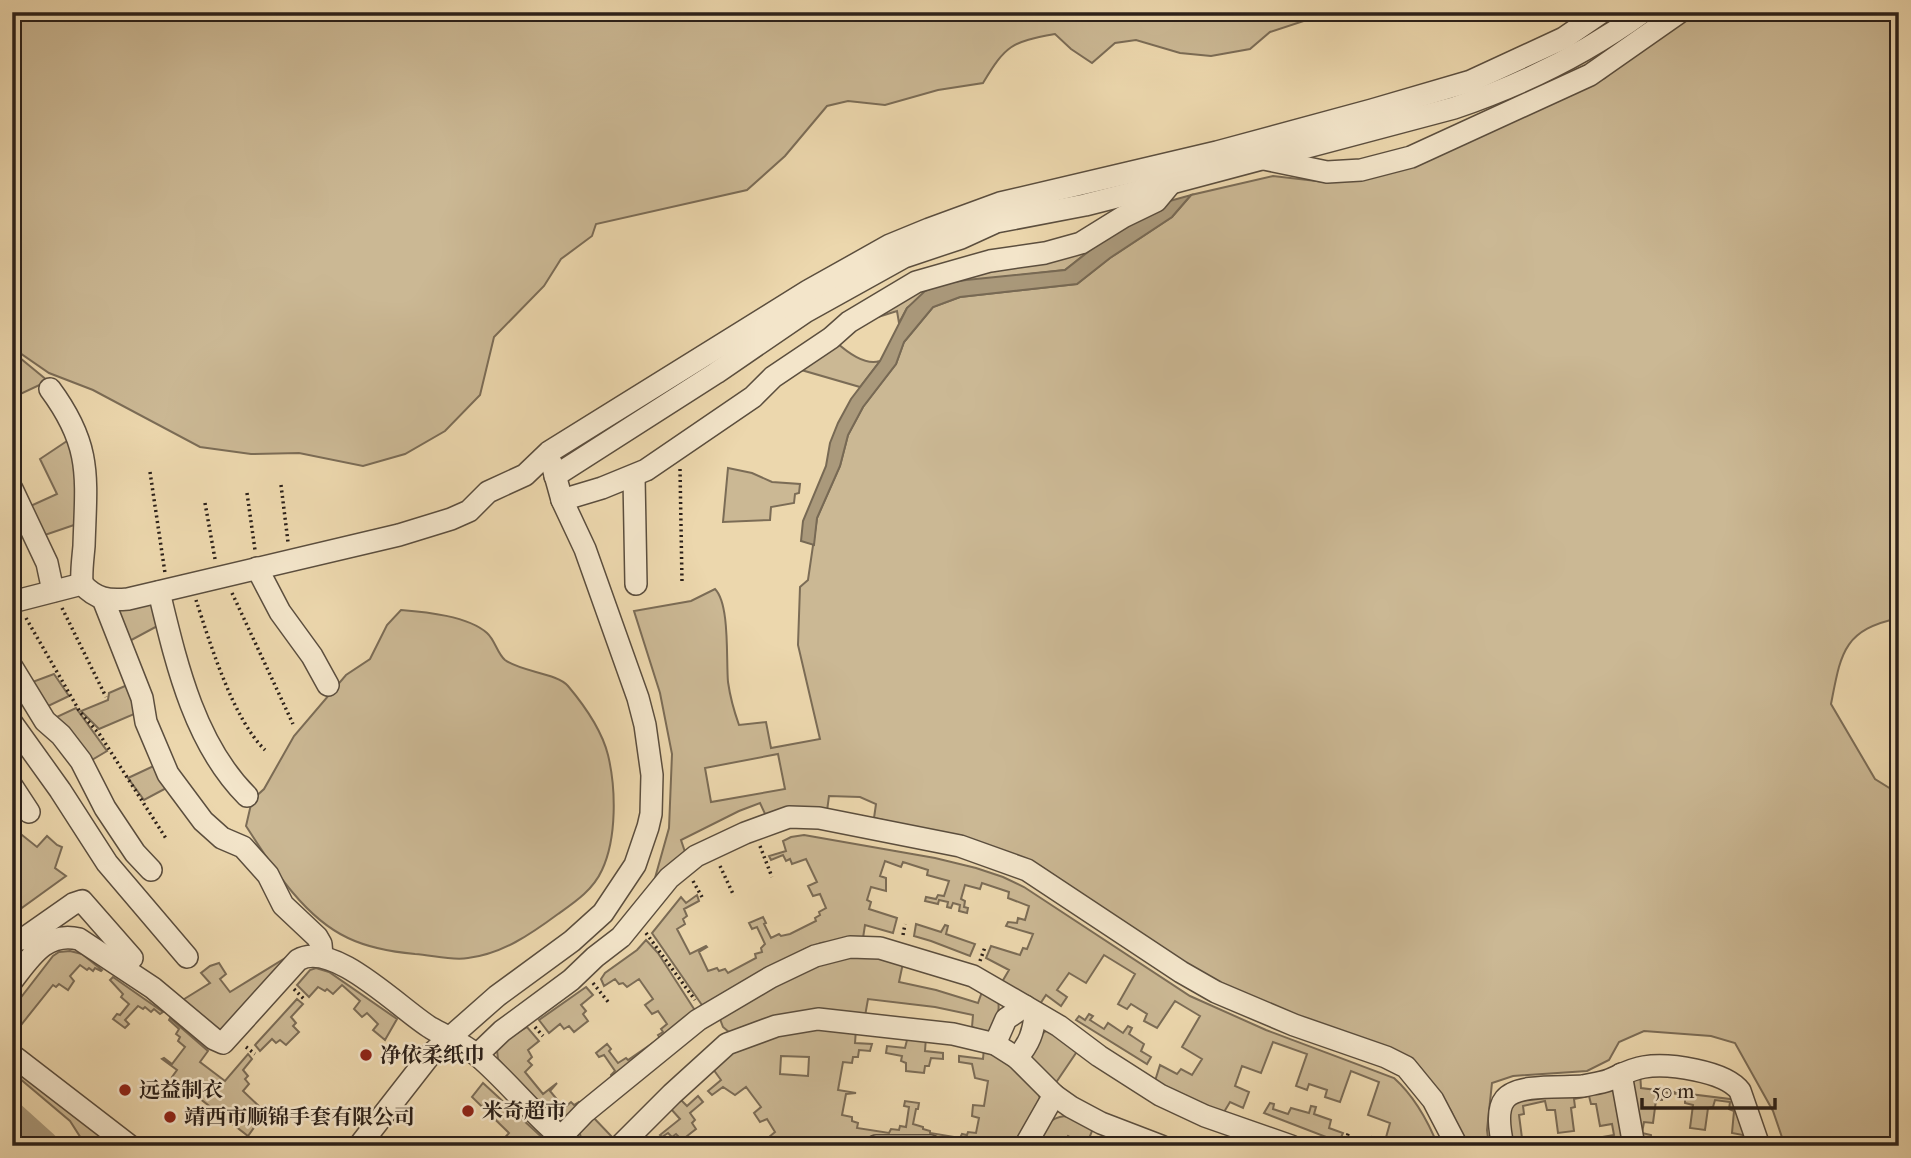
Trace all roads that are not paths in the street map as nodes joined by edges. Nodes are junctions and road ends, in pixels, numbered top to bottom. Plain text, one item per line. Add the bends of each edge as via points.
1 (1602, 12) edge
2 (1643, 12) edge
3 (1679, 12) edge
4 (1262, 158) junction
5 (1171, 183) junction
6 (50, 389) dead end
7 (549, 452) junction
8 (555, 476) junction
9 (634, 477) junction
10 (12, 489) edge
11 (562, 500) junction
12 (257, 568) junction
13 (82, 584) junction
14 (636, 584) dead end
15 (53, 591) junction
16 (164, 591) junction
17 (103, 599) junction
18 (14, 601) edge
19 (12, 667) edge
20 (328, 685) dead end
21 (12, 723) edge
22 (12, 786) edge
23 (247, 796) dead end
24 (29, 812) dead end
25 (151, 870) dead end
26 (23, 939) edge
27 (322, 956) junction
28 (187, 957) dead end
29 (132, 958) dead end
30 (12, 981) edge
31 (1030, 1010) junction
32 (705, 1015) junction
33 (449, 1037) junction
34 (727, 1044) junction
35 (995, 1044) junction
36 (12, 1055) edge
37 (477, 1055) junction
38 (1017, 1058) junction
39 (1621, 1074) junction
40 (1054, 1096) junction
41 (567, 1141) edge
42 (130, 1146) edge
43 (359, 1146) edge
44 (620, 1146) edge
45 (876, 1146) edge
46 (931, 1146) edge
47 (1025, 1146) edge
48 (1161, 1146) edge
49 (1291, 1146) edge
50 (1457, 1146) edge
51 (1503, 1146) edge
52 (1634, 1146) edge
53 (1759, 1146) edge

1 - 7 street via 1564,38 1471,81 1217,152 1000,202 890,245
2 - 4 street via 1574,56 1485,97
3 - 4 street via 1590,75 1410,157 1361,170 1328,172
4 - 5 street
5 - 8 street via 996,222 904,257 804,312
5 - 9 street via 1156,201 1082,243 916,282 849,322 753,397
6 - 13 street via 72,423 85,461
7 - 8 street
7 - 12 street via 525,475 488,492 469,511 451,519
8 - 11 street
9 - 11 street
9 - 14 street
10 - 15 street via 47,563
11 - 33 street via 585,549 638,698 652,775 648,827 635,865 603,913
12 - 16 street
12 - 20 street
13 - 15 street
13 - 17 street
15 - 18 street
16 - 17 street
16 - 23 street via 172,646 196,713 218,760
17 - 27 street via 168,774 203,821 222,838 243,847 268,875 278,898 317,937
19 - 25 street via 46,722 81,761 105,808
21 - 28 street via 107,863
22 - 24 street
26 - 27 street via 79,939 153,988 223,1043 299,960
26 - 29 street via 82,901
26 - 30 street
27 - 33 street via 354,971
31 - 32 street via 973,976 880,948 850,947 793,965
31 - 35 street via 1006,1019
31 - 38 street via 1034,1026
31 - 49 street via 1160,1095
32 - 34 street
32 - 41 street via 585,1112
33 - 37 street
33 - 43 street
34 - 35 street via 776,1026 818,1019
34 - 44 street
35 - 38 street
36 - 42 street
37 - 41 street
37 - 50 street via 621,937 669,878 696,856 789,817 819,818 960,846 1027,870 1216,992 1406,1067 1433,1100
38 - 40 street
39 - 51 street via 1601,1083 1509,1095 1500,1118
39 - 52 street
39 - 53 street via 1661,1066 1729,1080 1740,1091
40 - 47 street
40 - 48 street via 1101,1124
45 - 46 street

